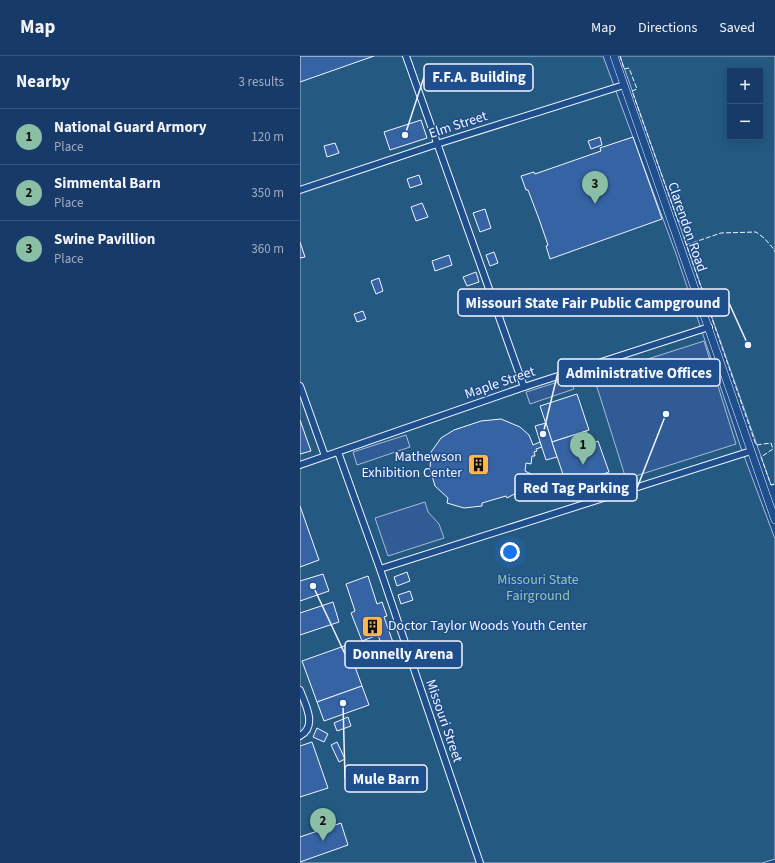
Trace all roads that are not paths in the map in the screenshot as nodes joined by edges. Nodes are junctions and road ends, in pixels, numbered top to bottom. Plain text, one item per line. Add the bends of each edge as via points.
1 (406, 56) edge
2 (614, 56) edge
3 (624, 84) junction
4 (437, 144) junction
5 (300, 190) edge
6 (709, 327) junction
7 (300, 386) edge
8 (524, 387) junction
9 (338, 452) junction
10 (751, 452) junction
11 (325, 456) junction
12 (300, 465) edge
13 (775, 520) edge
14 (380, 570) junction
15 (300, 690) edge
16 (300, 736) edge
17 (480, 863) edge

1 - 4 street
2 - 3 street, Clarendon Road
3 - 4 street, Elm Street
3 - 6 street, Clarendon Road
4 - 5 street, Elm Street
4 - 8 street
6 - 8 street, Maple Street
6 - 10 street, Clarendon Road
7 - 11 street
8 - 9 street, Maple Street
9 - 11 street, Maple Street
9 - 14 street, Missouri Street
10 - 13 street, Clarendon Road
10 - 14 street
11 - 12 street, Maple Street
14 - 17 street, Missouri Street
15 - 16 street via 310,719 306,731

